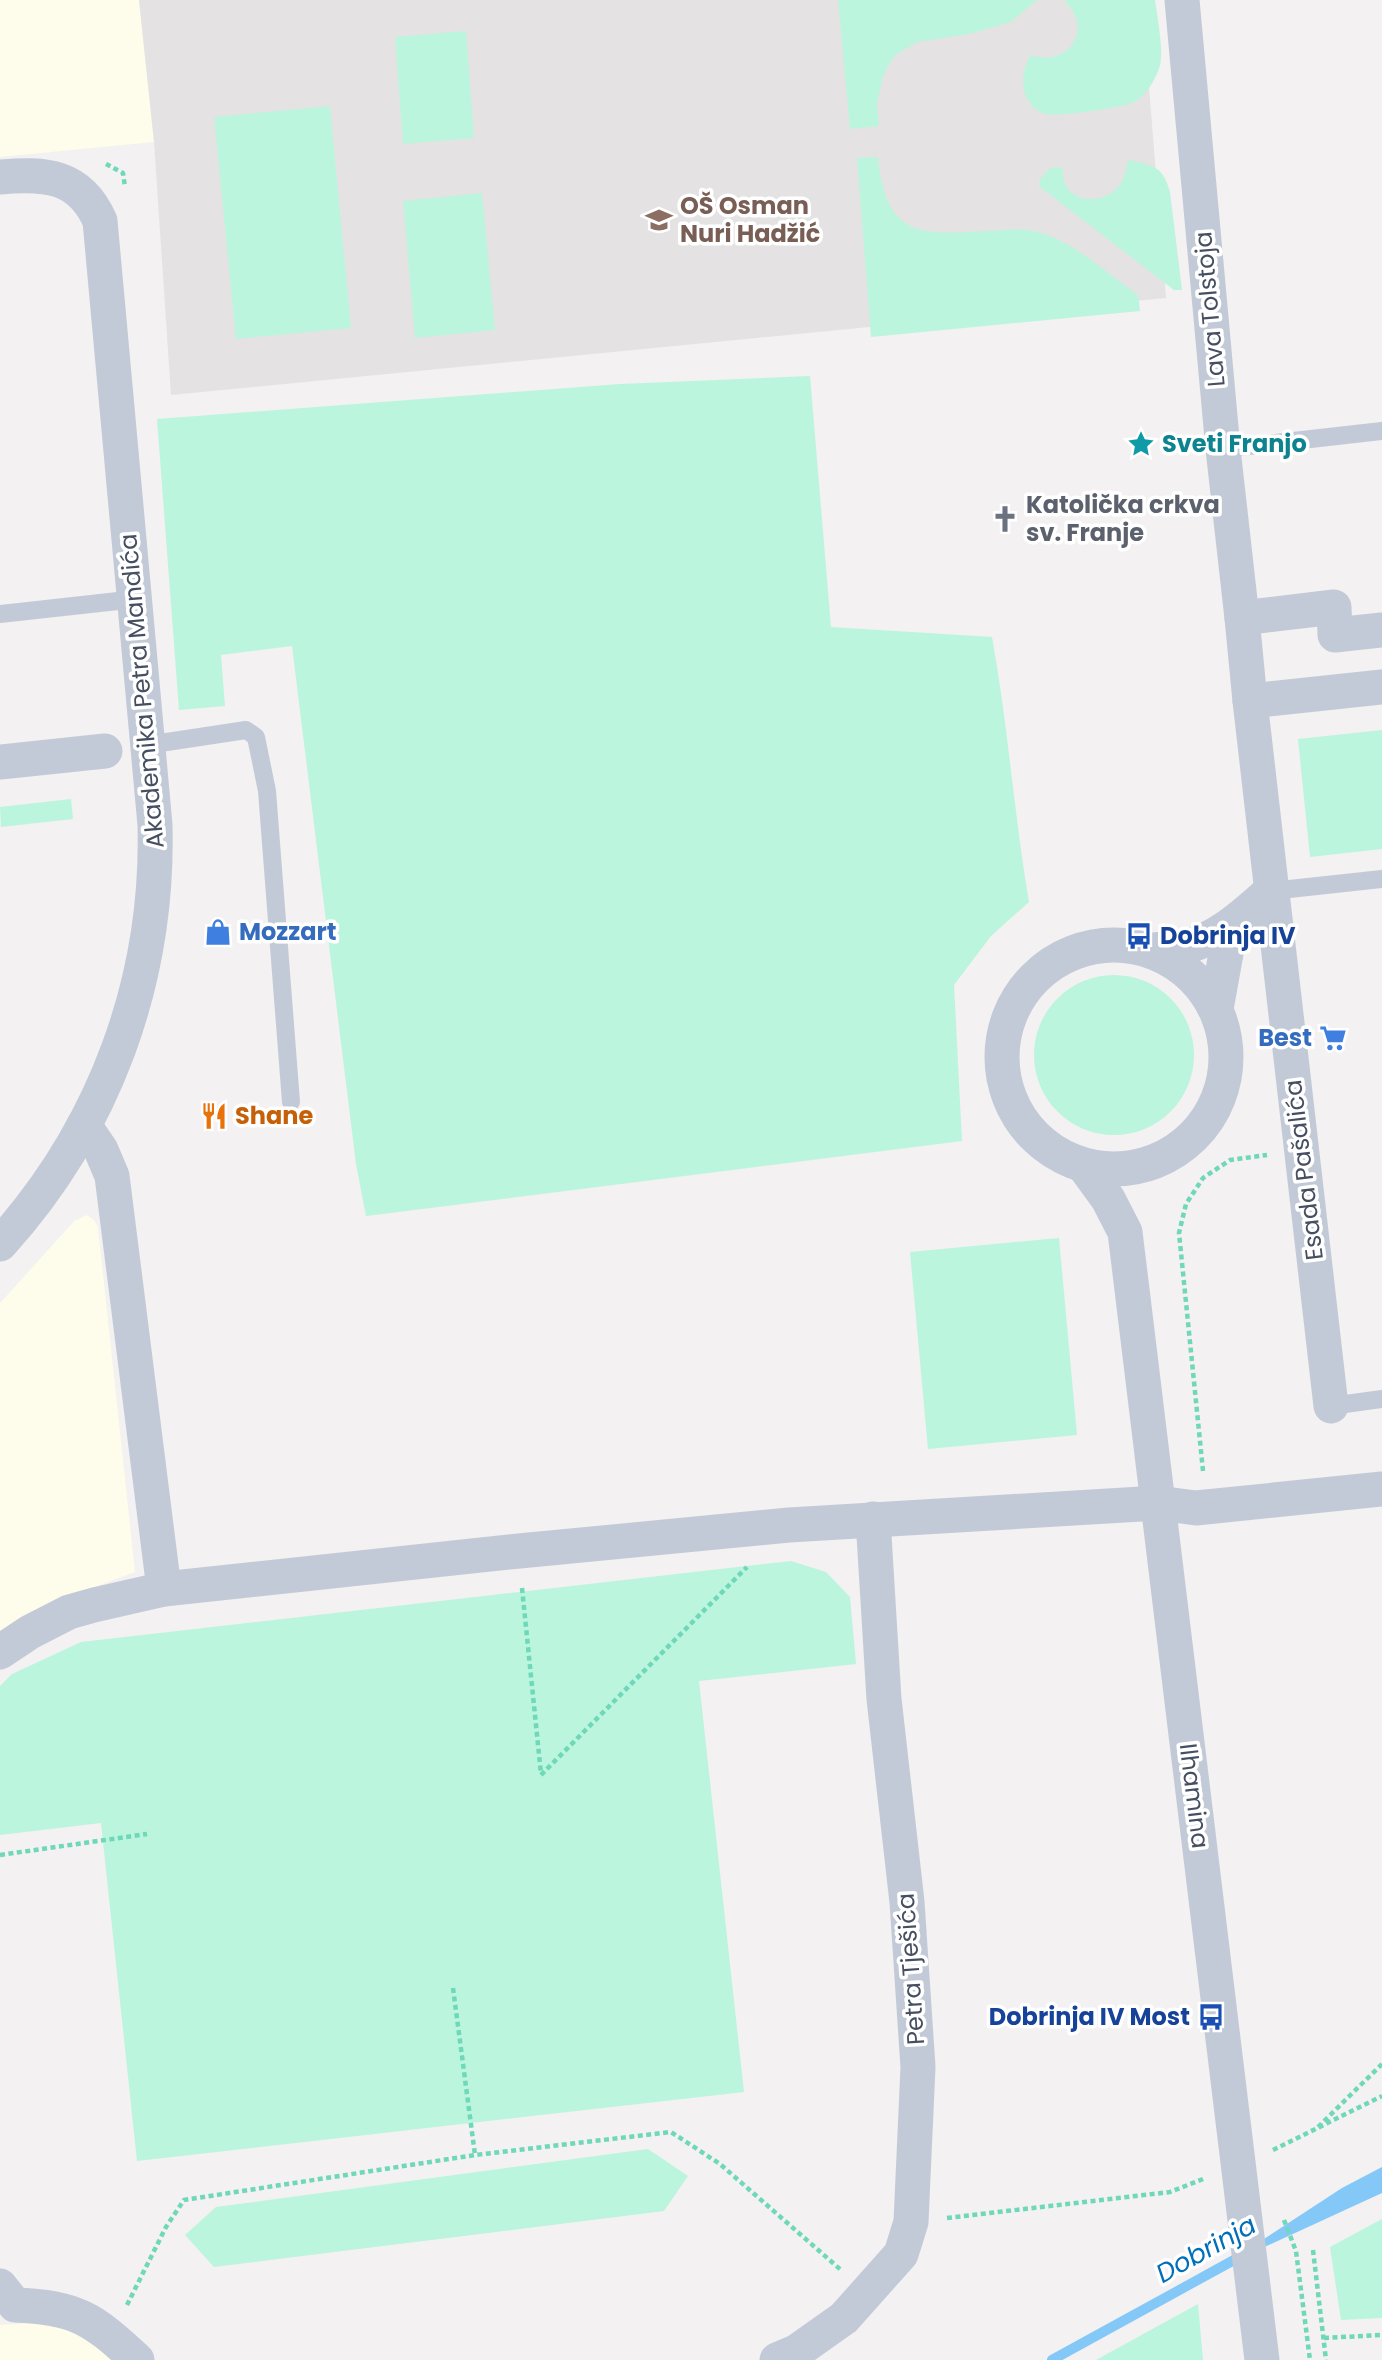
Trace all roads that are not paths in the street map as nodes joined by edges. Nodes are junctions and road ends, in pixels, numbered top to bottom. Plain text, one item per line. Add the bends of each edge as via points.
1 (1182, 0) edge
2 (0, 177) edge
3 (1382, 431) edge
4 (1223, 449) junction
5 (136, 599) junction
6 (0, 614) edge
7 (1242, 618) junction
8 (1382, 630) edge
9 (1382, 687) edge
10 (1250, 701) junction
11 (147, 745) junction
12 (105, 751) dead end
13 (0, 762) edge
14 (1382, 879) edge
15 (1272, 891) junction
16 (1244, 916) junction
17 (1151, 950) junction
18 (1216, 1009) junction
19 (291, 1102) dead end
20 (84, 1125) junction
21 (1154, 1162) junction
22 (1084, 1166) junction
23 (1125, 1232) junction
24 (0, 1244) edge
25 (1382, 1399) edge
26 (1331, 1406) joint
27 (1382, 1489) edge
28 (1158, 1503) junction
29 (873, 1519) junction
30 (164, 1589) junction
31 (0, 1653) edge
32 (5, 2299) edge
33 (1262, 2358) edge
34 (137, 2360) edge
35 (777, 2360) edge

1 - 4 street, Lava Tolstoja
2 - 5 street, Akademika Petra Mandića via 42,175 75,186 89,199 100,221
3 - 4 lane
4 - 7 street, Lava Tolstoja
5 - 6 lane
5 - 11 street, Akademika Petra Mandića
7 - 8 street via 1334,607 1335,635
7 - 10 street, Lava Tolstoja
9 - 10 street
10 - 15 street, Esada Pašalića
11 - 19 lane via 246,730 256,737 267,791
11 - 20 street, Akademika Petra Mandića via 156,857 146,955 121,1046
12 - 13 street
14 - 15 lane
15 - 16 street
15 - 26 street, Esada Pašalića
16 - 17 street via 1185,947
16 - 18 street via 1227,948
17 - 18 street via 1190,973
17 - 22 street via 1105,944 1075,951 1048,965 1026,986 1010,1012 1002,1041 1001,1071 1010,1101 1025,1128 1048,1149
18 - 21 street via 1226,1038 1226,1069 1219,1099 1203,1126 1182,1147
20 - 24 street, Akademika Petra Mandića via 43,1191
20 - 30 street via 112,1177
21 - 22 street via 1119,1170
21 - 23 street, Ilhamina via 1134,1194
22 - 23 street, Ilhamina
23 - 28 street, Ilhamina
25 - 26 lane
27 - 28 street via 1196,1508
28 - 29 street
28 - 33 street, Ilhamina
29 - 30 street
29 - 35 street, Petra Tješića via 884,1699 907,1902 918,2067 911,2222 901,2254 852,2310 796,2353
30 - 31 street via 69,1612
32 - 34 street via 65,2310 91,2321

